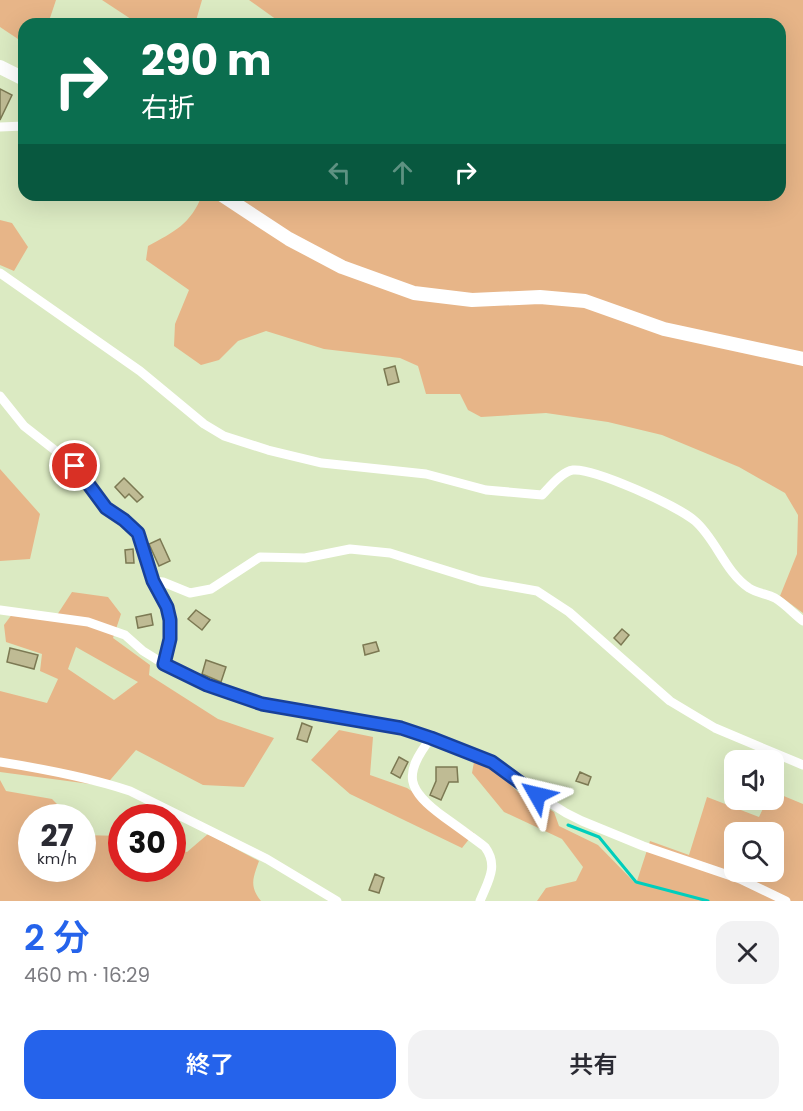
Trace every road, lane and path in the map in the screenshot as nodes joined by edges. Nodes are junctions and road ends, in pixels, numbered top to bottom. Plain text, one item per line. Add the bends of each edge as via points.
1 (0, 66) edge
2 (18, 76) edge
3 (18, 126) edge
4 (0, 128) edge
5 (231, 201) edge
6 (0, 273) edge
7 (803, 359) edge
8 (0, 396) edge
9 (153, 581) junction
10 (0, 610) edge
11 (803, 621) edge
12 (164, 664) junction
13 (431, 738) junction
14 (0, 762) edge
15 (803, 765) edge
16 (337, 901) edge
17 (480, 901) edge
18 (786, 901) edge

1 - 2 street
3 - 4 street
5 - 7 street via 342,267 414,293 472,300 540,297 585,301 664,329
6 - 11 street via 140,371 224,436 322,463 426,474 486,490 542,495 566,472 574,470 605,477 650,495 694,520 732,572 749,588 775,599
8 - 9 street via 24,426 75,466 106,508 138,533
9 - 12 street via 170,620
9 - 15 street via 190,593 211,589 260,557 305,558 350,549 390,553 480,581 537,591 569,612 670,700 715,728
10 - 12 street via 88,622 125,636
12 - 13 street via 207,685 262,704 401,728
13 - 17 street via 417,756 412,774 415,790 424,802 492,856 493,869
13 - 18 street via 492,762 523,786 582,821 740,879
14 - 16 street via 130,791 267,859

